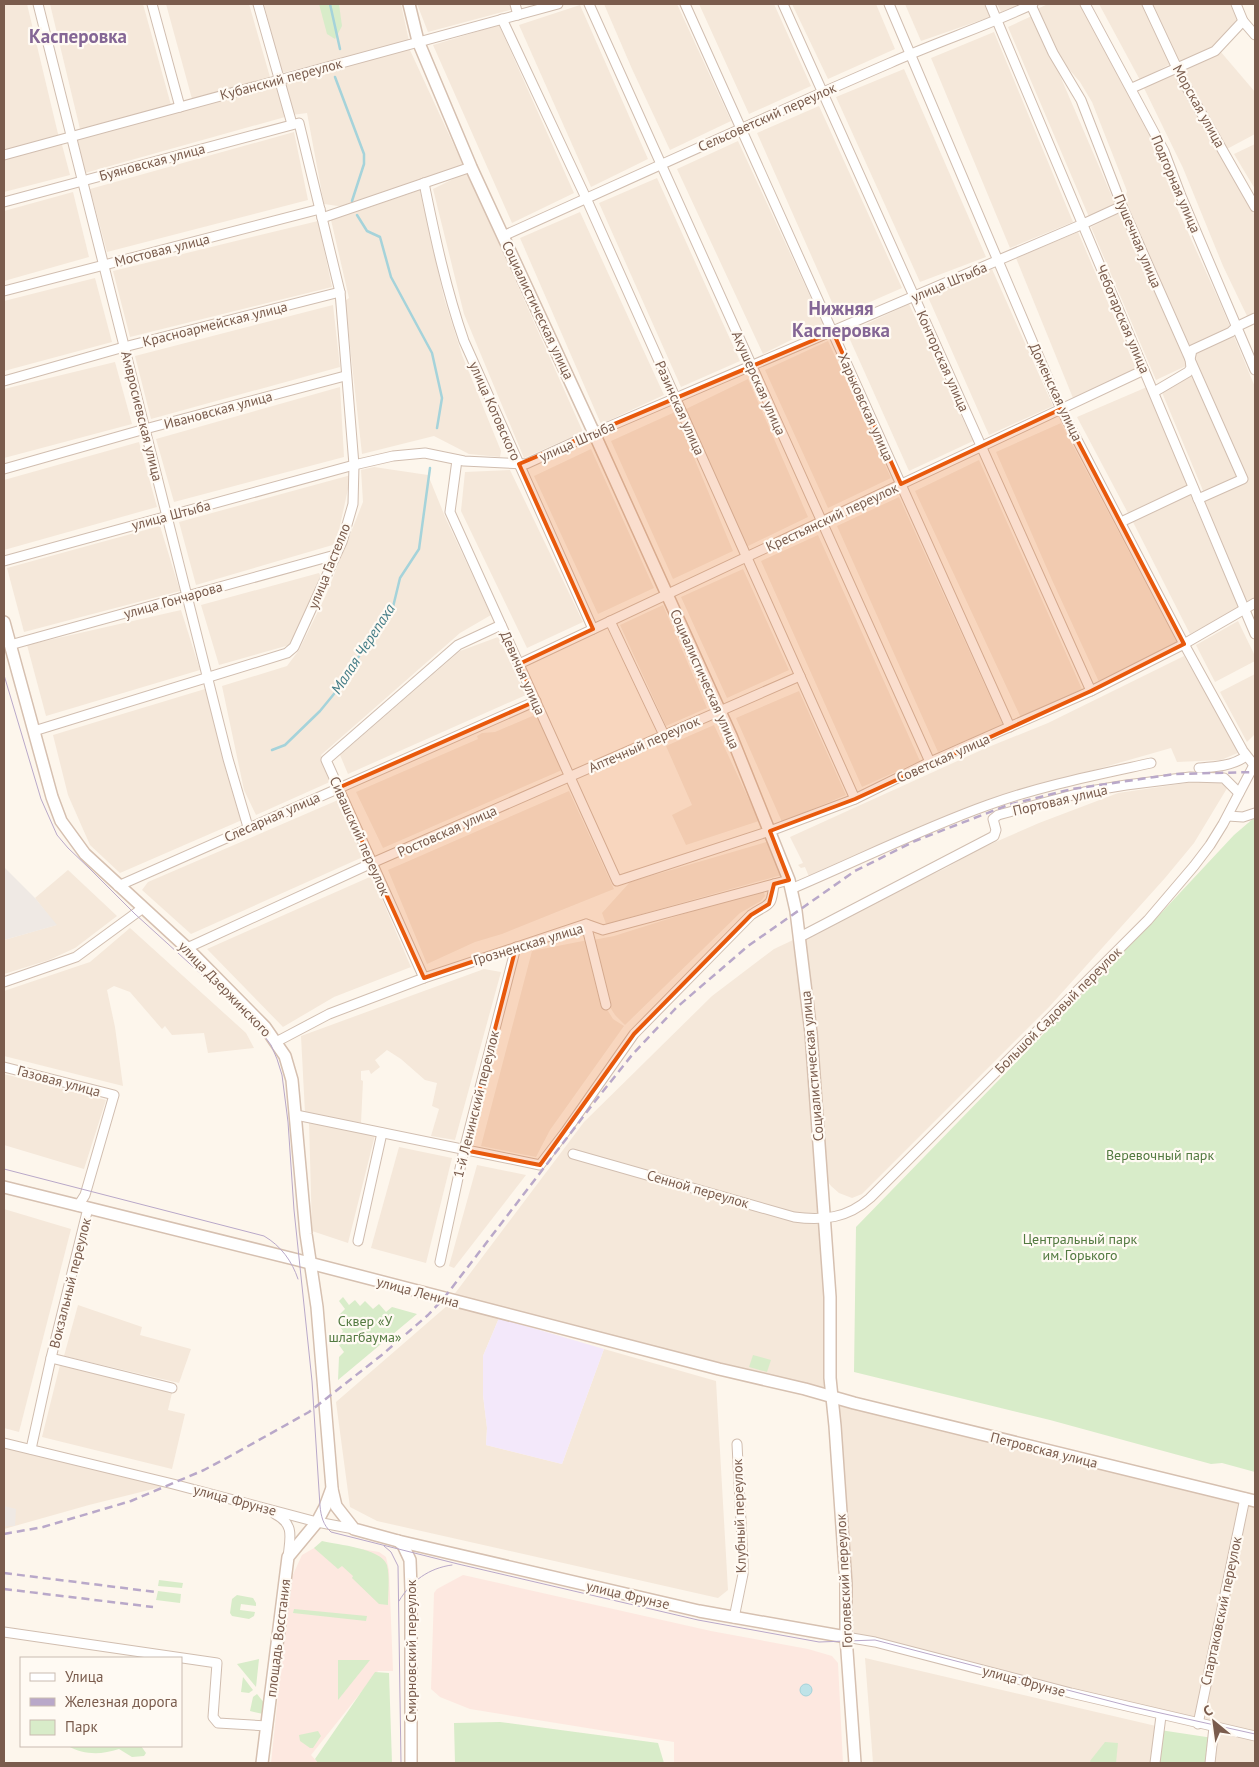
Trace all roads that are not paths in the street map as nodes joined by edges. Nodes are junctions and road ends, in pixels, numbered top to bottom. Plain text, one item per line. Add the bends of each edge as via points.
1 (38, 4) edge
2 (152, 4) edge
3 (258, 4) edge
4 (409, 4) edge
5 (515, 4) edge
6 (558, 4) edge
7 (589, 4) edge
8 (685, 4) edge
9 (783, 4) edge
10 (889, 4) edge
11 (990, 4) edge
12 (1032, 4) edge
13 (1085, 4) edge
14 (1146, 4) edge
15 (1236, 4) edge
16 (518, 15) junction
17 (502, 19) junction
18 (997, 21) junction
19 (1243, 21) junction
20 (1255, 36) edge
21 (418, 41) junction
22 (910, 54) junction
23 (1177, 68) junction
24 (279, 80) junction
25 (1132, 88) junction
26 (822, 92) junction
27 (180, 107) junction
28 (296, 123) junction
29 (741, 128) junction
30 (71, 136) junction
31 (4, 155) edge
32 (661, 164) junction
33 (472, 167) junction
34 (82, 180) junction
35 (424, 184) junction
36 (586, 198) junction
37 (4, 202) edge
38 (1122, 206) junction
39 (1255, 206) edge
40 (321, 213) junction
41 (1083, 224) junction
42 (503, 236) junction
43 (998, 260) junction
44 (104, 265) junction
45 (4, 291) edge
46 (340, 292) junction
47 (914, 297) junction
48 (1255, 318) edge
49 (1236, 327) junction
50 (833, 332) junction
51 (124, 347) junction
52 (1190, 359) junction
53 (752, 366) junction
54 (1144, 370) junction
55 (1255, 370) edge
56 (345, 376) junction
57 (4, 381) edge
58 (1154, 392) junction
59 (676, 399) junction
60 (1061, 409) junction
61 (145, 429) junction
62 (594, 433) junction
63 (981, 446) junction
64 (457, 460) junction
65 (518, 464) junction
66 (354, 465) junction
67 (4, 469) edge
68 (901, 484) junction
69 (1193, 488) junction
70 (1198, 498) junction
71 (167, 516) junction
72 (822, 521) junction
73 (1120, 522) junction
74 (336, 555) junction
75 (747, 557) junction
76 (4, 561) edge
77 (667, 594) junction
78 (187, 596) junction
79 (1255, 603) edge
80 (1244, 609) junction
81 (610, 621) junction
82 (4, 622) edge
83 (502, 625) junction
84 (593, 629) junction
85 (1255, 634) edge
86 (1184, 644) junction
87 (10, 645) junction
88 (519, 664) junction
89 (800, 676) junction
90 (208, 678) junction
91 (1091, 691) junction
92 (536, 701) junction
93 (720, 711) junction
94 (1010, 727) junction
95 (34, 731) junction
96 (664, 735) junction
97 (1246, 756) junction
98 (930, 762) junction
99 (1151, 763) dead end
100 (1255, 764) edge
101 (1199, 768) dead end
102 (570, 776) junction
103 (338, 788) junction
104 (1240, 793) junction
105 (856, 799) junction
106 (1255, 813) edge
107 (1228, 816) junction
108 (248, 827) junction
109 (770, 831) junction
110 (372, 863) junction
111 (617, 881) joint
112 (774, 884) junction
113 (790, 885) junction
114 (118, 886) junction
115 (143, 908) junction
116 (586, 924) junction
117 (800, 937) junction
118 (516, 947) junction
119 (187, 948) junction
120 (424, 978) junction
121 (4, 982) edge
122 (606, 1004) dead end
123 (276, 1042) junction
124 (4, 1066) edge
125 (114, 1095) joint
126 (296, 1115) junction
127 (382, 1133) junction
128 (464, 1150) junction
129 (572, 1154) dead end
130 (4, 1187) edge
131 (83, 1207) junction
132 (824, 1219) junction
133 (358, 1241) dead end
134 (440, 1262) dead end
135 (311, 1263) junction
136 (51, 1358) junction
137 (172, 1388) dead end
138 (832, 1398) junction
139 (4, 1443) edge
140 (737, 1444) dead end
141 (32, 1450) junction
142 (332, 1488) junction
143 (1250, 1500) edge
144 (336, 1506) junction
145 (264, 1508) junction
146 (317, 1522) junction
147 (354, 1530) junction
148 (398, 1541) junction
149 (288, 1557) junction
150 (734, 1618) junction
151 (4, 1632) edge
152 (846, 1637) junction
153 (176, 1657) edge
154 (182, 1658) edge
155 (1162, 1716) junction
156 (1198, 1724) junction
157 (267, 1726) junction
158 (1214, 1727) junction
159 (1255, 1736) edge
160 (262, 1763) edge
161 (411, 1763) edge
162 (855, 1763) edge
163 (1155, 1763) edge
164 (1210, 1763) edge

1 - 30 street, Амвросиевская улица
2 - 27 street
3 - 24 street, улица Гастелло
4 - 21 main road, Социалистическая улица
5 - 16 street
6 - 16 street, Кубанский переулок
7 - 32 street, Акушерская улица
8 - 29 street, Харьковская улица
9 - 26 street, Конторская улица
10 - 22 street, Доменская улица
11 - 18 street, Чеботарская улица
12 - 18 street, Сельсоветский переулок
12 - 38 street, Пушечная улица via 1053,53 1082,100
13 - 25 street, Подгорная улица
14 - 23 street, Морская улица
15 - 19 street
16 - 17 street, Кубанский переулок
17 - 21 street, Кубанский переулок
17 - 36 street, Разинская улица
18 - 22 street, Сельсоветский переулок
18 - 41 street, Чеботарская улица
19 - 20 street
19 - 23 street via 1215,50
21 - 24 street, Кубанский переулок
21 - 33 main road, Социалистическая улица
22 - 26 street, Сельсоветский переулок
22 - 43 street, Доменская улица
23 - 25 street
23 - 39 street, Морская улица
24 - 27 street, Кубанский переулок
24 - 28 street, улица Гастелло
25 - 49 street, Подгорная улица via 1164,151
26 - 29 street, Сельсоветский переулок
26 - 47 street, Конторская улица
27 - 30 street, Кубанский переулок
28 - 34 street, Буяновская улица
28 - 40 street, улица Гастелло
29 - 32 street, Сельсоветский переулок
29 - 50 street, Харьковская улица
30 - 31 street, Кубанский переулок
30 - 34 street, Амвросиевская улица
32 - 36 street, Сельсоветский переулок
32 - 53 street, Акушерская улица
33 - 35 street, Мостовая улица
33 - 42 main road, Социалистическая улица
34 - 37 street, Буяновская улица
34 - 44 street, Амвросиевская улица
35 - 40 street, Мостовая улица
35 - 65 street, улица Котовского via 452,305
36 - 42 street, Сельсоветский переулок
36 - 59 street, Разинская улица
38 - 41 street, улица Штыба
38 - 52 street, Пушечная улица
40 - 44 street, Мостовая улица
40 - 46 street, улица Гастелло
41 - 43 street, улица Штыба
41 - 54 street, Чеботарская улица
42 - 62 main road, Социалистическая улица
43 - 47 street, улица Штыба
43 - 60 street, Доменская улица
44 - 45 street, Мостовая улица
44 - 51 street, Амвросиевская улица
46 - 51 street, Красноармейская улица
46 - 56 street, улица Гастелло
47 - 50 street, улица Штыба
47 - 63 street, Конторская улица
48 - 49 street
49 - 52 street via 1192,350
49 - 55 street, Подгорная улица
50 - 53 street, улица Штыба
50 - 68 street, Харьковская улица
51 - 57 street, Красноармейская улица
51 - 61 street, Амвросиевская улица
52 - 58 street via 1188,372
52 - 70 street, Пушечная улица via 1244,479
53 - 59 street, улица Штыба
53 - 72 street, Акушерская улица
54 - 58 street, Чеботарская улица
54 - 60 street, Крестьянский переулок
56 - 61 street, Ивановская улица
56 - 66 street, улица Гастелло
58 - 69 street, Чеботарская улица
59 - 62 street, улица Штыба
59 - 75 street, Разинская улица
60 - 63 street, Крестьянский переулок
60 - 73 street, Доменская улица
61 - 67 street, Ивановская улица
61 - 71 street, Амвросиевская улица
62 - 65 street, улица Штыба via 526,464
62 - 77 main road, Социалистическая улица
63 - 68 street, Крестьянский переулок
63 - 91 street, Конторская улица
64 - 65 street, улица Штыба
64 - 66 street, улица Штыба via 425,453
64 - 83 street, Девичья улица via 450,512
65 - 84 street, улица Котовского
66 - 71 street, улица Штыба
66 - 74 street, улица Гастелло via 353,504
68 - 72 street, Крестьянский переулок
68 - 94 street, Харьковская улица
69 - 70 street, Чеботарская улица
69 - 73 street
70 - 80 street, Чеботарская улица
71 - 76 street, улица Штыба
71 - 78 street, Амвросиевская улица
72 - 75 street, Крестьянский переулок
72 - 98 street, Акушерская улица
73 - 86 street, Доменская улица
74 - 78 street, улица Гончарова
74 - 90 street, улица Гастелло via 294,647 288,653
75 - 77 street, Крестьянский переулок
75 - 89 street, Разинская улица
77 - 81 street, Крестьянский переулок
77 - 93 main road, Социалистическая улица
78 - 87 street, улица Гончарова
78 - 90 street, Амвросиевская улица
79 - 80 street, Советская улица
80 - 85 street, Чеботарская улица
80 - 86 street, Советская улица
81 - 84 street, Крестьянский переулок
81 - 96 street
82 - 87 main road, улица Дзержинского
83 - 88 street, Девичья улица
83 - 103 street, Сивашский переулок via 458,645 326,760
84 - 88 street, Крестьянский переулок
86 - 91 street, Советская улица
86 - 97 street, Доменская улица
87 - 95 main road, улица Дзержинского
88 - 92 street, Девичья улица
89 - 93 street, Аптечный переулок
89 - 105 street, Разинская улица
90 - 95 street, улица Гастелло
90 - 108 street, Амвросиевская улица
91 - 94 street, Советская улица
92 - 102 street, Девичья улица
92 - 103 street, Слесарная улица
93 - 96 street, Аптечный переулок
93 - 109 main road, Социалистическая улица
94 - 98 street, Советская улица
95 - 114 main road, улица Дзержинского via 61,821 84,854
96 - 102 street, Аптечный переулок
97 - 100 street, Доменская улица
97 - 101 street via 1226,764
98 - 105 street, Советская улица
99 - 113 street, Портовая улица via 989,804 923,830 888,848
100 - 104 street, Большой Садовый переулок
102 - 110 street, Ростовская улица
102 - 111 street, Девичья улица
103 - 108 street, Слесарная улица
103 - 110 street, Сивашский переулок
104 - 107 street, Большой Садовый переулок
104 - 117 street, Портовая улица via 1224,778 1190,777 1084,792 998,815 993,819 994,836
105 - 109 street, Советская улица
106 - 107 street via 1243,818
107 - 132 street, Большой Садовый переулок via 1194,866 1148,920 870,1198 854,1210
108 - 114 street, Слесарная улица
109 - 111 street, Советская улица
109 - 113 main road, Социалистическая улица
110 - 119 street, Ростовская улица
110 - 120 street, Сивашский переулок
112 - 113 street, Грозненская улица
112 - 116 street, Грозненская улица via 603,930
112 - 128 street via 772,901 751,915 634,1034 540,1165
113 - 117 main road, Социалистическая улица
114 - 115 main road, улица Дзержинского
115 - 119 main road, улица Дзержинского
115 - 121 street via 76,957
116 - 118 street, Грозненская улица
116 - 122 street
117 - 132 main road, Социалистическая улица via 811,1033
118 - 120 street, Грозненская улица
118 - 128 street, 1-й Ленинский переулок
119 - 123 main road, улица Дзержинского
120 - 123 street, Грозненская улица via 329,1014
123 - 126 main road, улица Дзержинского via 292,1080
124 - 125 street, Газовая улица
125 - 131 street, Вокзальный переулок
126 - 127 street
126 - 135 main road, улица Дзержинского
127 - 128 street
127 - 133 street
128 - 134 street, 1-й Ленинский переулок
129 - 132 street, Сенной переулок via 794,1217
130 - 131 main road, улица Ленина
131 - 135 main road, улица Ленина
131 - 136 street, Вокзальный переулок
132 - 138 main road, Социалистическая улица
135 - 138 main road, улица Ленина
135 - 142 main road, улица Дзержинского
136 - 137 street, Вокзальный переулок
136 - 141 street, Вокзальный переулок
138 - 143 main road, Петровская улица
138 - 152 main road, Гоголевский переулок via 846,1584
139 - 141 street, улица Фрунзе
140 - 150 street, Клубный переулок via 743,1561
141 - 145 street, улица Фрунзе
142 - 144 main road
142 - 146 main road, улица Дзержинского
143 - 156 street, Спартаковский переулок
144 - 146 street
144 - 147 main road
145 - 146 street, улица Фрунзе
145 - 149 street via 284,1519 291,1531
146 - 147 street, улица Фрунзе
146 - 149 main road
147 - 148 main road, улица Фрунзе
148 - 150 main road, улица Фрунзе
148 - 161 main road, Смирновский переулок via 410,1560
149 - 157 main road, площадь Восстания
150 - 152 main road, улица Фрунзе
151 - 153 street
152 - 155 street, улица Фрунзе
152 - 162 main road, Гоголевский переулок
154 - 157 street via 217,1663 213,1716 218,1723
155 - 156 street, улица Фрунзе
155 - 163 street
156 - 158 street, улица Фрунзе
157 - 160 main road, площадь Восстания
158 - 159 street, улица Фрунзе
158 - 164 street

